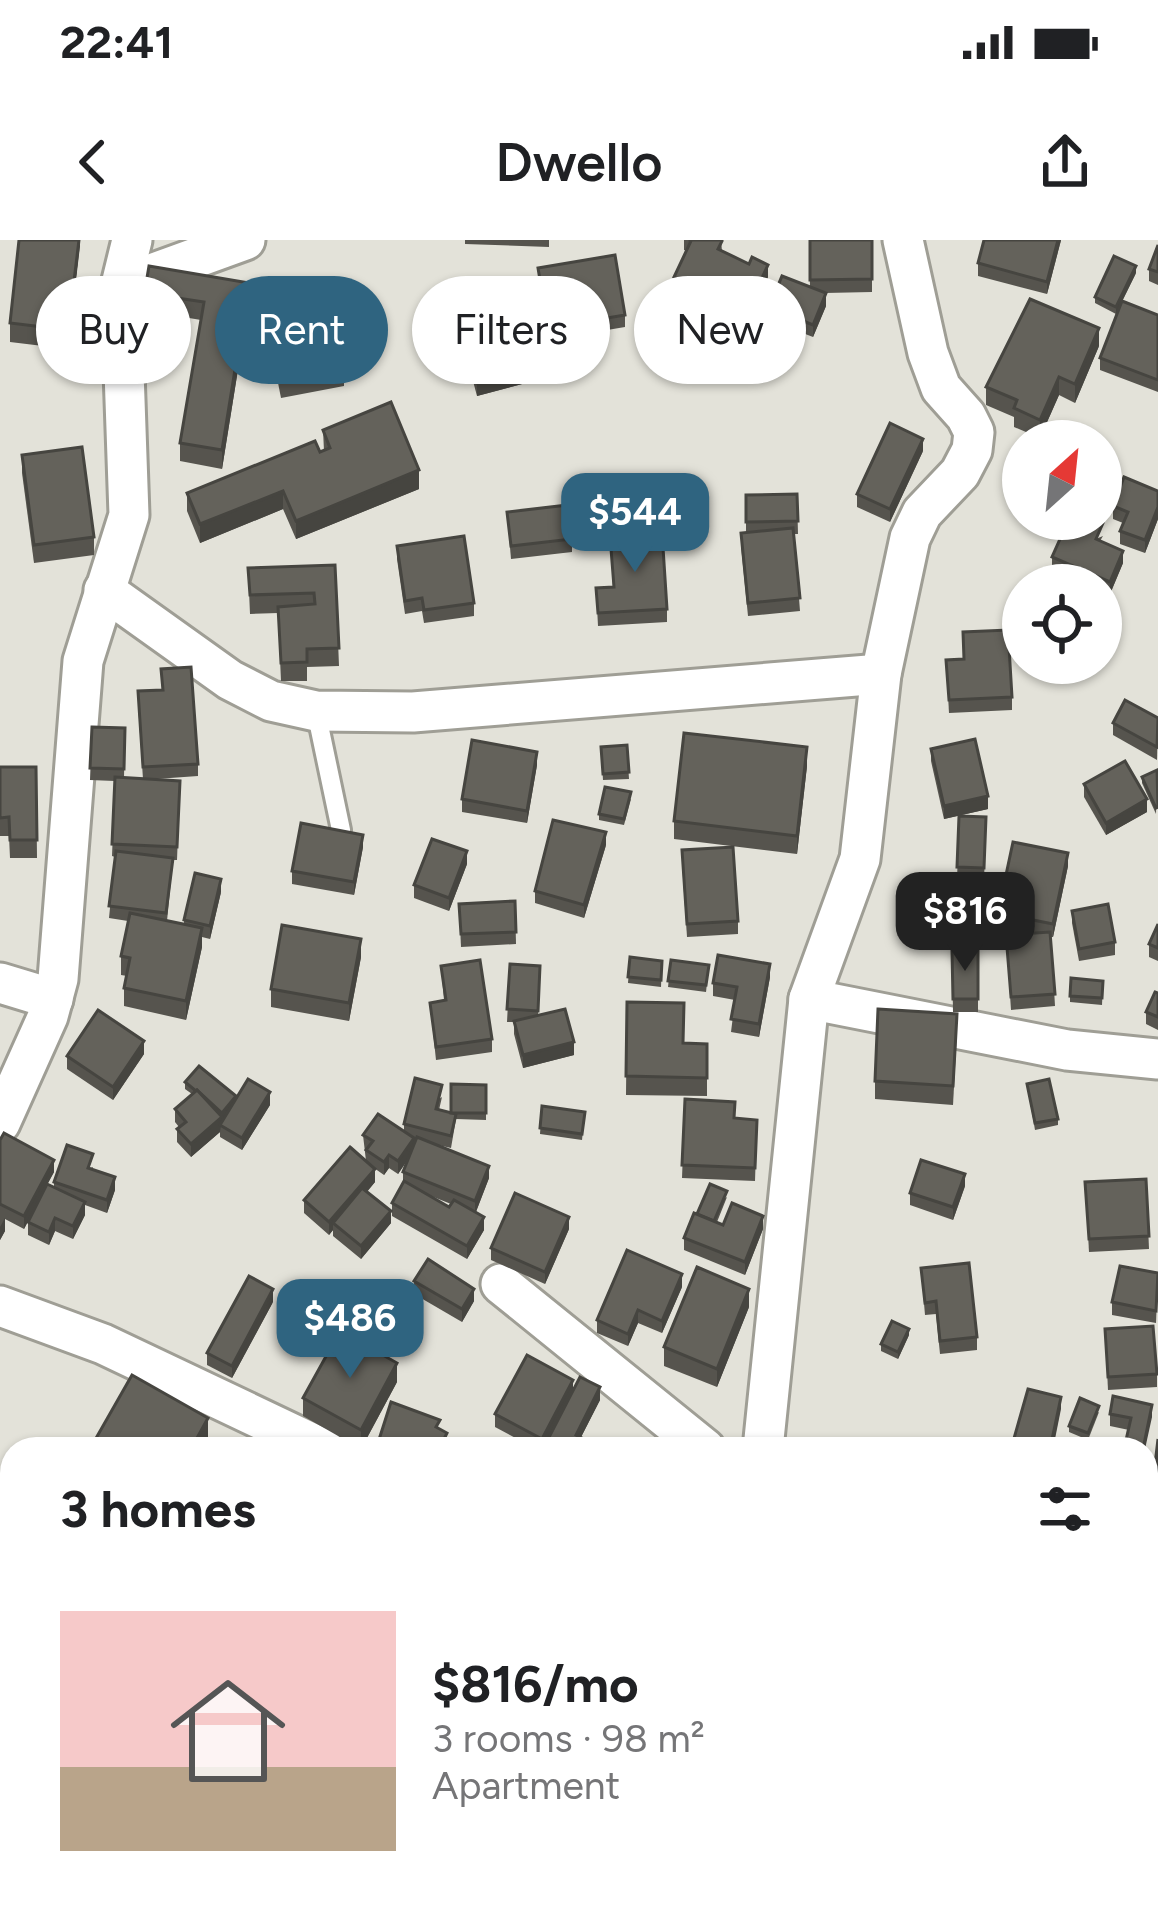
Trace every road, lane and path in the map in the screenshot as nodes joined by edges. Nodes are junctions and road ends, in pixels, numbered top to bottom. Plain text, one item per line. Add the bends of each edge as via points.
1 (132, 240) edge
2 (244, 240) edge
3 (903, 240) edge
4 (123, 276) edge
5 (146, 276) edge
6 (126, 384) edge
7 (104, 590) junction
8 (881, 674) junction
9 (316, 711) junction
10 (340, 830) edge
11 (0, 983) edge
12 (53, 999) junction
13 (809, 999) junction
14 (1158, 1059) edge
15 (0, 1123) edge
16 (501, 1284) dead end
17 (0, 1306) edge
18 (299, 1437) edge
19 (691, 1437) edge
20 (764, 1437) edge

1 - 4 street
2 - 5 street
3 - 8 street via 941,388 974,432 960,472 910,538
6 - 7 street via 131,480 122,543
7 - 9 street via 230,680
7 - 12 street via 83,661
8 - 9 street via 396,714
8 - 13 street via 860,860
9 - 10 lane
11 - 12 street
12 - 15 street
13 - 14 street via 1067,1051
13 - 20 street
16 - 19 street
17 - 18 street via 103,1344

